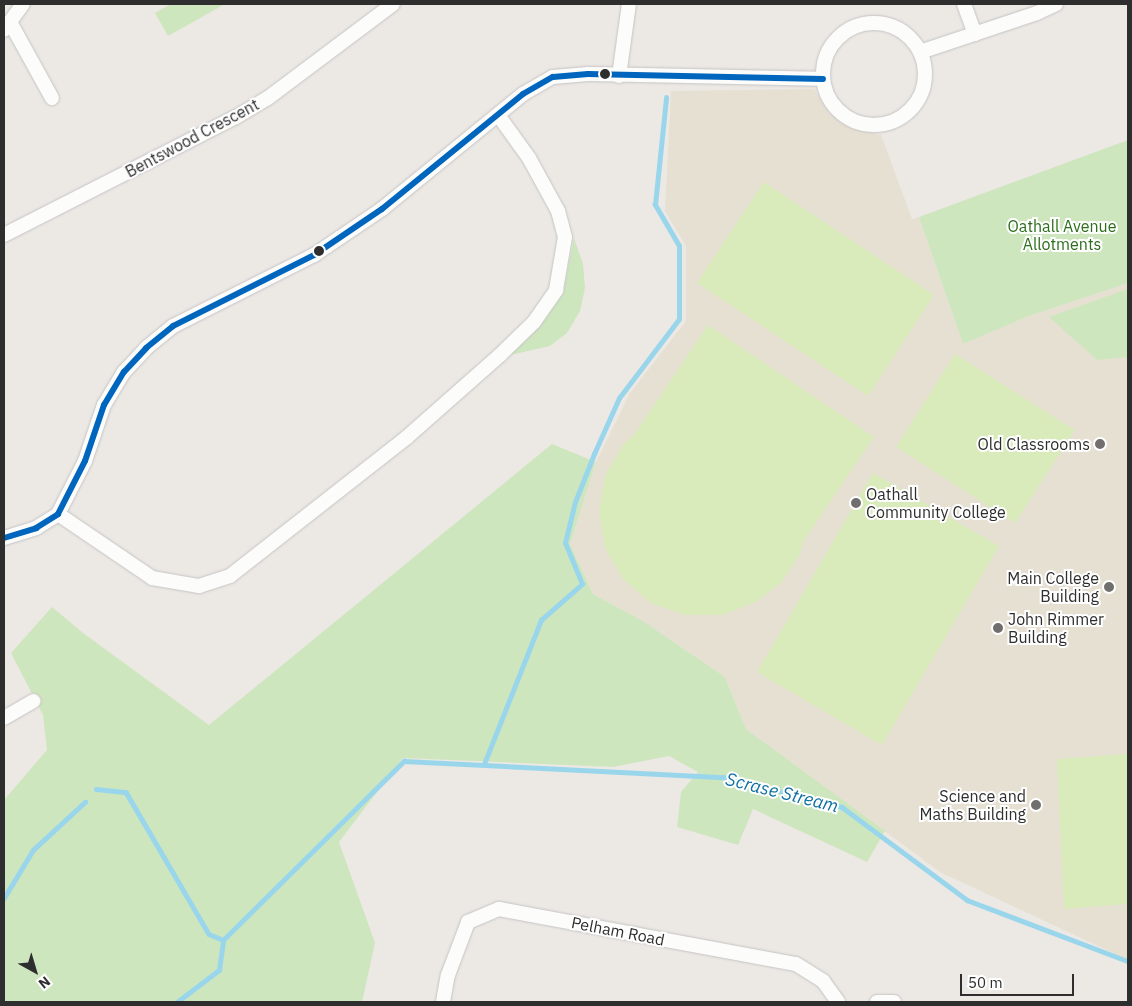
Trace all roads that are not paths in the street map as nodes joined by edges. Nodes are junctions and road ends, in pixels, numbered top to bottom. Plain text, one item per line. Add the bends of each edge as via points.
1 (22, 4) edge
2 (392, 4) edge
3 (629, 4) edge
4 (964, 4) edge
5 (1056, 4) edge
6 (7, 26) edge
7 (976, 34) junction
8 (920, 52) junction
9 (619, 76) junction
10 (823, 79) junction
11 (52, 98) dead end
12 (498, 115) junction
13 (4, 235) edge
14 (58, 514) junction
15 (4, 538) edge
16 (33, 701) dead end
17 (4, 718) edge
18 (443, 1002) edge
19 (838, 1002) edge
20 (876, 1002) edge
21 (894, 1002) edge

1 - 6 street
2 - 13 street, Bentswood Crescent via 268,98
3 - 9 street
4 - 7 street
5 - 7 street
6 - 11 street
7 - 8 street
8 - 10 street via 910,37 895,27 878,23 860,25 844,32 832,45 824,61
8 - 10 street via 925,84 919,99 909,112 885,125 876,127 848,119 835,108
9 - 10 street
9 - 12 street via 553,77 523,94
12 - 14 street via 382,210 314,255 173,326 146,348 124,372 104,405 85,460
12 - 14 street via 558,211 565,237 556,290 534,322 500,355 400,443 230,576 199,586 152,578
14 - 15 street via 36,528
16 - 17 street
18 - 19 street, Pelham Road via 448,975 468,922 499,908 796,964 823,981
20 - 21 street

